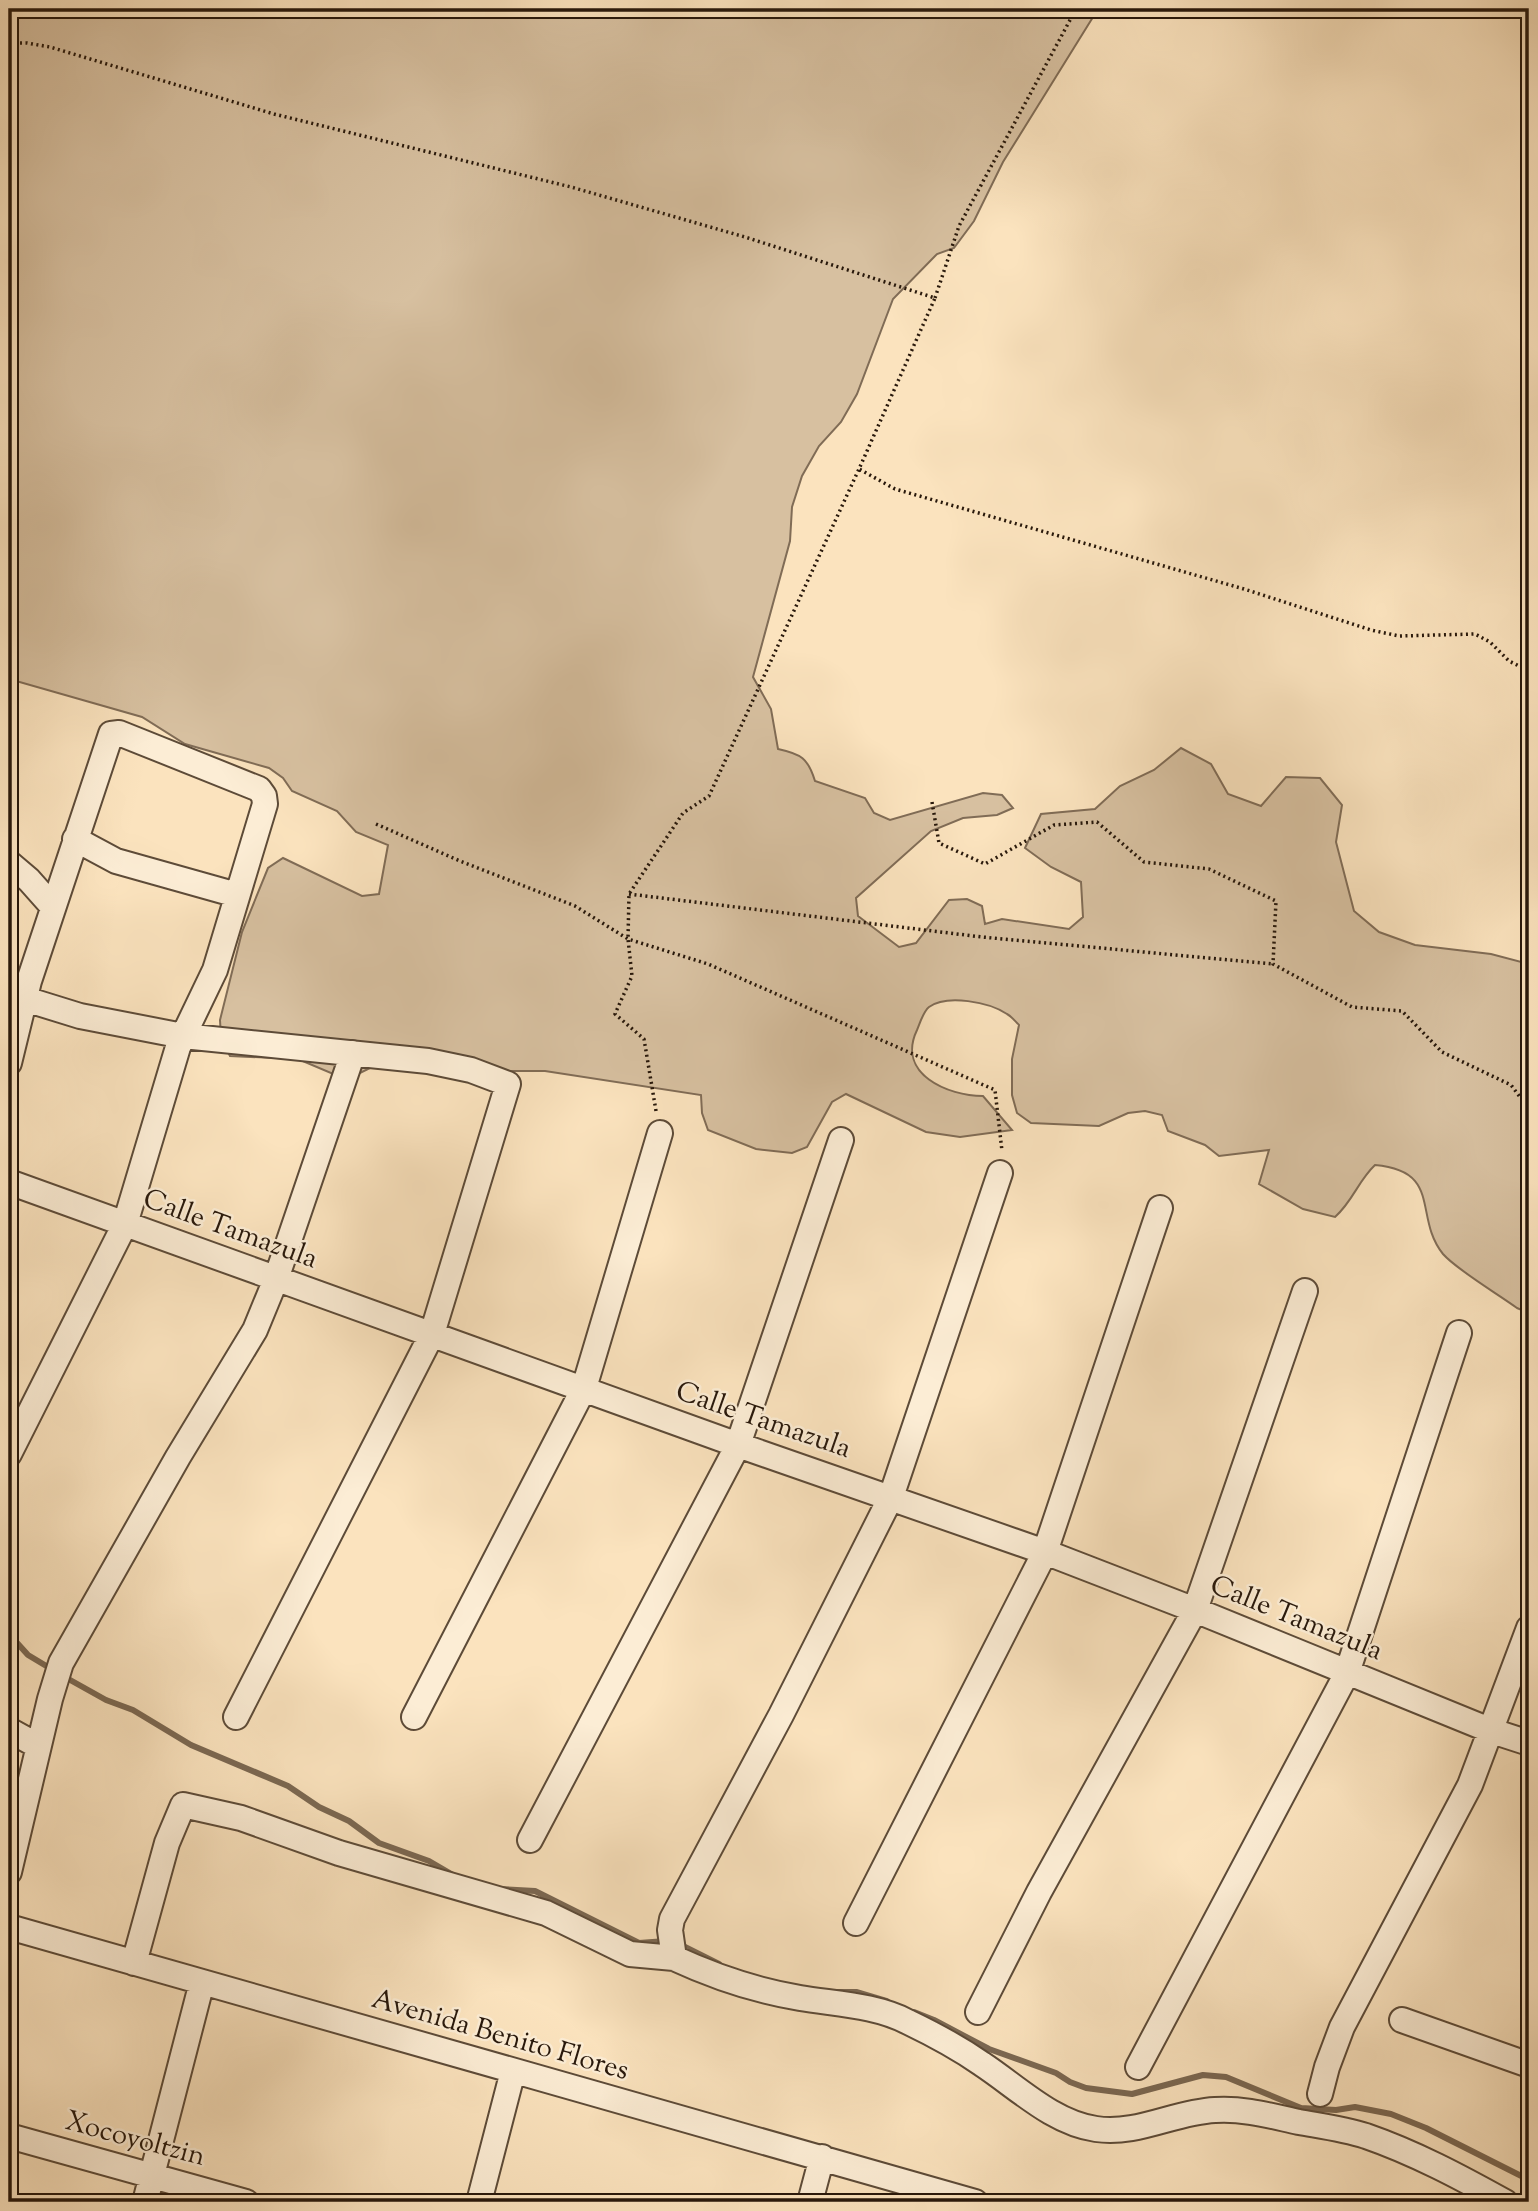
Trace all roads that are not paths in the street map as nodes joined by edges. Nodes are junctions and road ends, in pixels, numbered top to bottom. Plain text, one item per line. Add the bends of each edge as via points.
1 (75, 839) junction
2 (9, 863) edge
3 (237, 895) junction
4 (53, 906) junction
5 (17, 996) edge
6 (183, 1036) junction
7 (353, 1053) junction
8 (9, 1063) edge
9 (660, 1133) road end
10 (841, 1140) dead end
11 (1000, 1174) road end
12 (9, 1182) edge
13 (1160, 1208) dead end
14 (125, 1224) junction
15 (276, 1279) junction
16 (1305, 1291) dead end
17 (1459, 1333) dead end
18 (432, 1334) junction
19 (584, 1388) junction
20 (738, 1446) junction
21 (9, 1454) edge
22 (891, 1497) junction
23 (1045, 1552) junction
24 (1195, 1610) junction
25 (1529, 1628) edge
26 (1347, 1673) junction
27 (236, 1717) dead end
28 (414, 1717) dead end
29 (9, 1730) edge
30 (1492, 1731) junction
31 (1529, 1743) edge
32 (38, 1746) junction
33 (530, 1840) dead end
34 (9, 1872) edge
35 (856, 1923) dead end
36 (9, 1927) edge
37 (674, 1958) junction
38 (134, 1963) junction
39 (202, 1982) junction
40 (978, 2012) dead end
41 (1402, 2020) dead end
42 (1529, 2065) edge
43 (1138, 2067) dead end
44 (513, 2071) junction
45 (1320, 2094) dead end
46 (9, 2136) edge
47 (822, 2157) junction
48 (152, 2175) junction
49 (145, 2202) edge
50 (246, 2202) edge
51 (479, 2202) edge
52 (810, 2202) edge
53 (975, 2202) edge
54 (1505, 2202) edge

1 - 3 street via 116,860
1 - 3 street via 108,737 119,733 259,789 265,804
1 - 4 street
2 - 4 street
3 - 6 street via 211,983
4 - 5 street
5 - 6 street via 80,1016
5 - 8 street
6 - 7 street
6 - 14 street
7 - 15 street
7 - 18 street via 428,1061 508,1084
9 - 19 street
10 - 20 street
11 - 22 street
12 - 14 street, Calle Tamazula
13 - 23 street
14 - 15 street, Calle Tamazula
14 - 21 street
15 - 18 street, Calle Tamazula
15 - 32 street via 255,1331 61,1663
16 - 24 street
17 - 26 street
18 - 19 street, Calle Tamazula
18 - 27 street
19 - 20 street, Calle Tamazula
19 - 28 street
20 - 22 street, Calle Tamazula
20 - 33 street
22 - 23 street, Calle Tamazula
22 - 37 street via 672,1919
23 - 24 street, Calle Tamazula
23 - 35 street
24 - 26 street, Calle Tamazula
24 - 40 street
25 - 30 street
26 - 30 street, Calle Tamazula
26 - 43 street
29 - 32 street
30 - 31 street, Calle Tamazula
30 - 45 street via 1470,1784 1342,2027
32 - 34 street
36 - 38 street, Avenida Benito Flores
37 - 38 street via 630,1954 546,1913 339,1853 240,1818 183,1805 167,1843
37 - 54 street via 764,1990 906,2020 1070,2122 1118,2130 1212,2110 1263,2113 1365,2136
38 - 39 street, Avenida Benito Flores
39 - 44 street, Avenida Benito Flores
39 - 48 street
41 - 42 street
44 - 47 street, Avenida Benito Flores
44 - 51 street
46 - 48 street, Xocoyoltzin
47 - 52 street
47 - 53 street, Avenida Benito Flores
48 - 49 street
48 - 50 street, Xocoyoltzin

